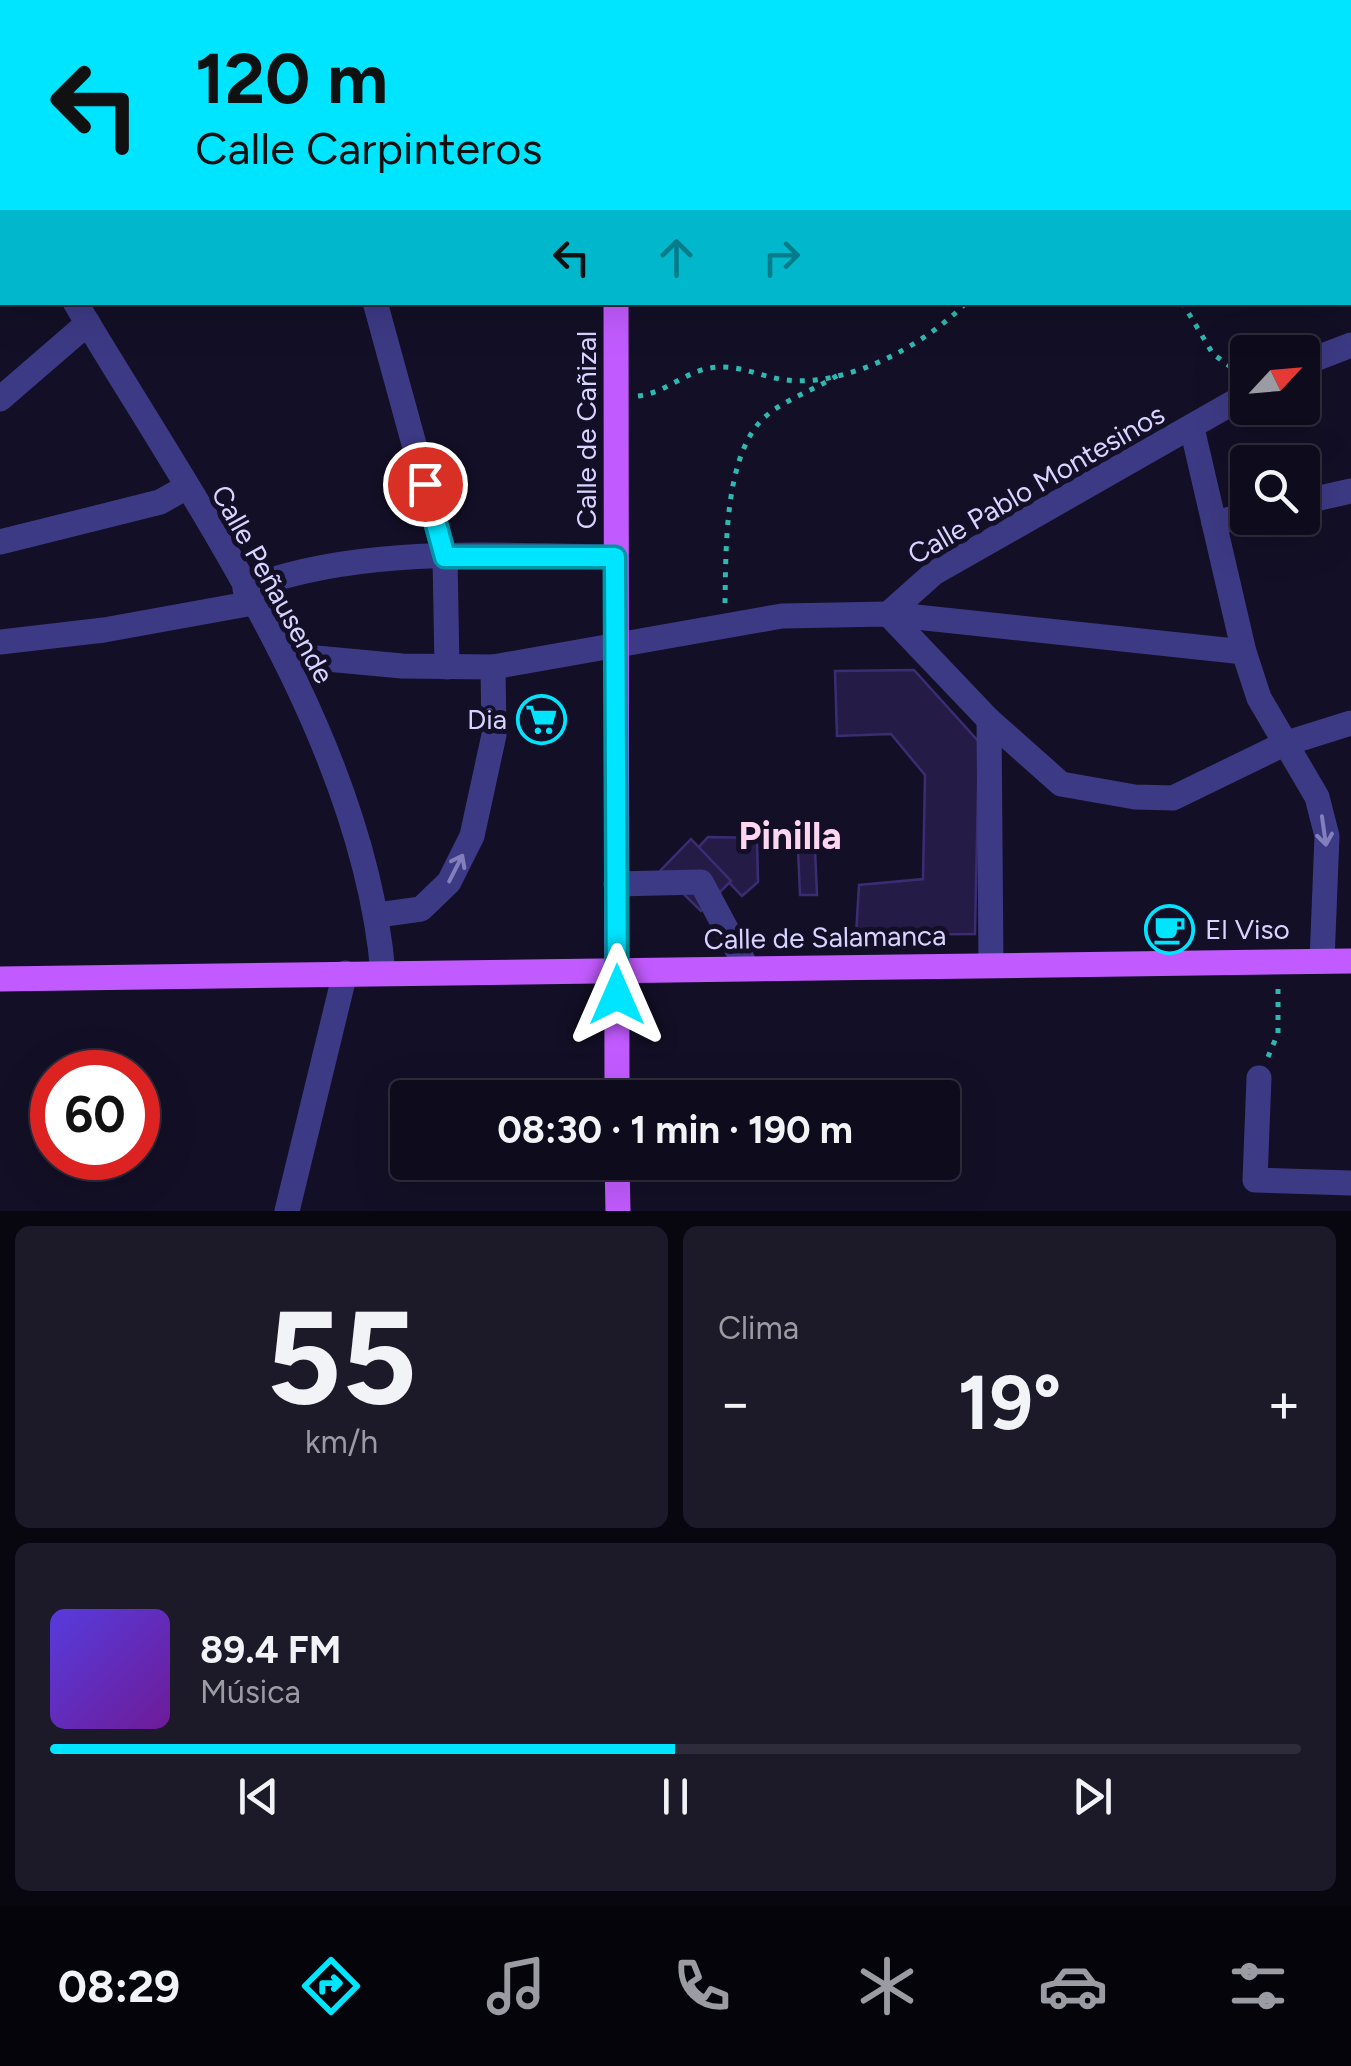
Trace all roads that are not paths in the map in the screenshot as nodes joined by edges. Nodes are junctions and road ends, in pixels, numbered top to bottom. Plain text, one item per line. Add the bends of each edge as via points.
1 (376, 305) edge
2 (616, 305) edge
3 (82, 313) edge
4 (1351, 345) edge
5 (1320, 357) edge
6 (0, 399) edge
7 (1230, 405) edge
8 (1192, 428) junction
9 (185, 488) junction
10 (1351, 491) edge
11 (1320, 498) edge
12 (1230, 519) edge
13 (1214, 523) junction
14 (0, 542) edge
15 (445, 557) junction
16 (615, 557) junction
17 (249, 596) junction
18 (888, 614) junction
19 (0, 642) edge
20 (615, 643) junction
21 (1244, 652) junction
22 (284, 656) junction
23 (447, 666) junction
24 (493, 667) junction
25 (990, 720) junction
26 (1351, 724) edge
27 (1284, 744) junction
28 (616, 884) junction
29 (378, 915) junction
30 (1351, 960) edge
31 (1322, 961) junction
32 (991, 965) junction
33 (747, 968) junction
34 (617, 969) junction
35 (383, 972) junction
36 (345, 973) junction
37 (0, 978) edge
38 (1259, 1078) road end
39 (617, 1080) edge
40 (618, 1180) edge
41 (1351, 1183) edge
42 (287, 1211) edge
43 (618, 1211) edge

1 - 15 street
2 - 16 main road, Calle de Cañizal
3 - 6 street
3 - 9 street, Calle Peñausende
4 - 5 street
7 - 8 street, Calle Pablo Montesinos
8 - 13 street
8 - 18 street, Calle Pablo Montesinos via 934,572
9 - 14 street via 160,502
9 - 17 street, Calle Peñausende
10 - 11 street
12 - 13 street
13 - 21 street
15 - 16 street
15 - 17 street via 279,576
15 - 23 street
16 - 20 main road, Calle de Cañizal
17 - 19 street via 104,630
17 - 22 street, Calle Peñausende
18 - 20 street via 782,616
18 - 21 street
18 - 25 street
20 - 24 street
20 - 28 main road, Calle de Cañizal
21 - 27 street
22 - 23 street
22 - 29 street, Calle Peñausende via 336,770
23 - 24 street
29 -> 24 street via 421,909 449,882 472,836 494,734
25 - 27 street via 1061,784 1134,797 1173,798
25 - 32 street
26 - 27 street
27 -> 31 street via 1317,797 1327,836
28 - 33 street via 701,882
28 - 34 main road, Calle de Cañizal
29 - 35 street, Calle Peñausende
30 - 31 main road, Calle de Salamanca
31 - 32 main road, Calle de Salamanca
32 - 33 main road, Calle de Salamanca
33 - 34 main road, Calle de Salamanca
34 - 35 main road, Calle de Salamanca
34 - 39 main road, Calle de Cañizal
35 - 36 main road, Calle de Salamanca
36 - 37 main road, Calle de Salamanca
36 - 42 street
38 - 41 street via 1255,1180
40 - 43 main road

